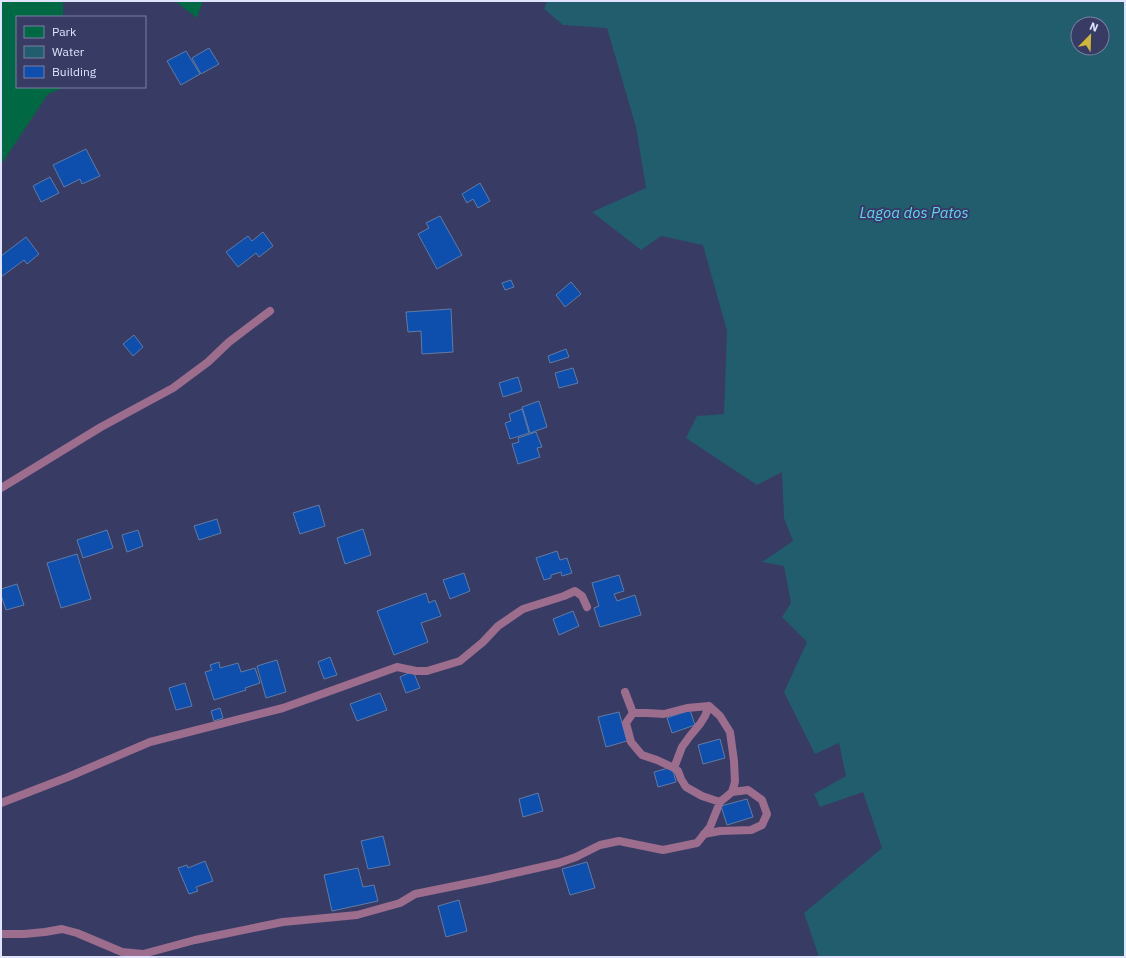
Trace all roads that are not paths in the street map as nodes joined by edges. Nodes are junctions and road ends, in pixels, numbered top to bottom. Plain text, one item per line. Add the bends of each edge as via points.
1 (270, 311) dead end
2 (1, 488) edge
3 (587, 607) dead end
4 (625, 692) dead end
5 (709, 706) junction
6 (633, 713) junction
7 (674, 768) junction
8 (732, 792) junction
9 (720, 802) junction
10 (1, 803) edge
11 (704, 834) junction
12 (1, 934) edge

1 - 2 lane via 173,388
3 - 10 lane via 582,596 575,591 523,609 498,626 460,661 427,671 398,667 283,708 150,742
4 - 6 lane
5 - 6 lane via 664,714
5 - 7 lane via 706,716 682,747
5 - 8 lane via 720,716 730,732 735,782
6 - 7 lane via 626,723 630,742 642,755
7 - 9 lane via 686,787
8 - 9 lane
8 - 11 lane via 748,790 762,800 768,814 762,825 751,830
9 - 11 lane
11 - 12 lane via 697,843 664,850 619,841 559,863 415,894 400,903 363,913 283,922 195,940 143,954 122,952 77,932 62,929

